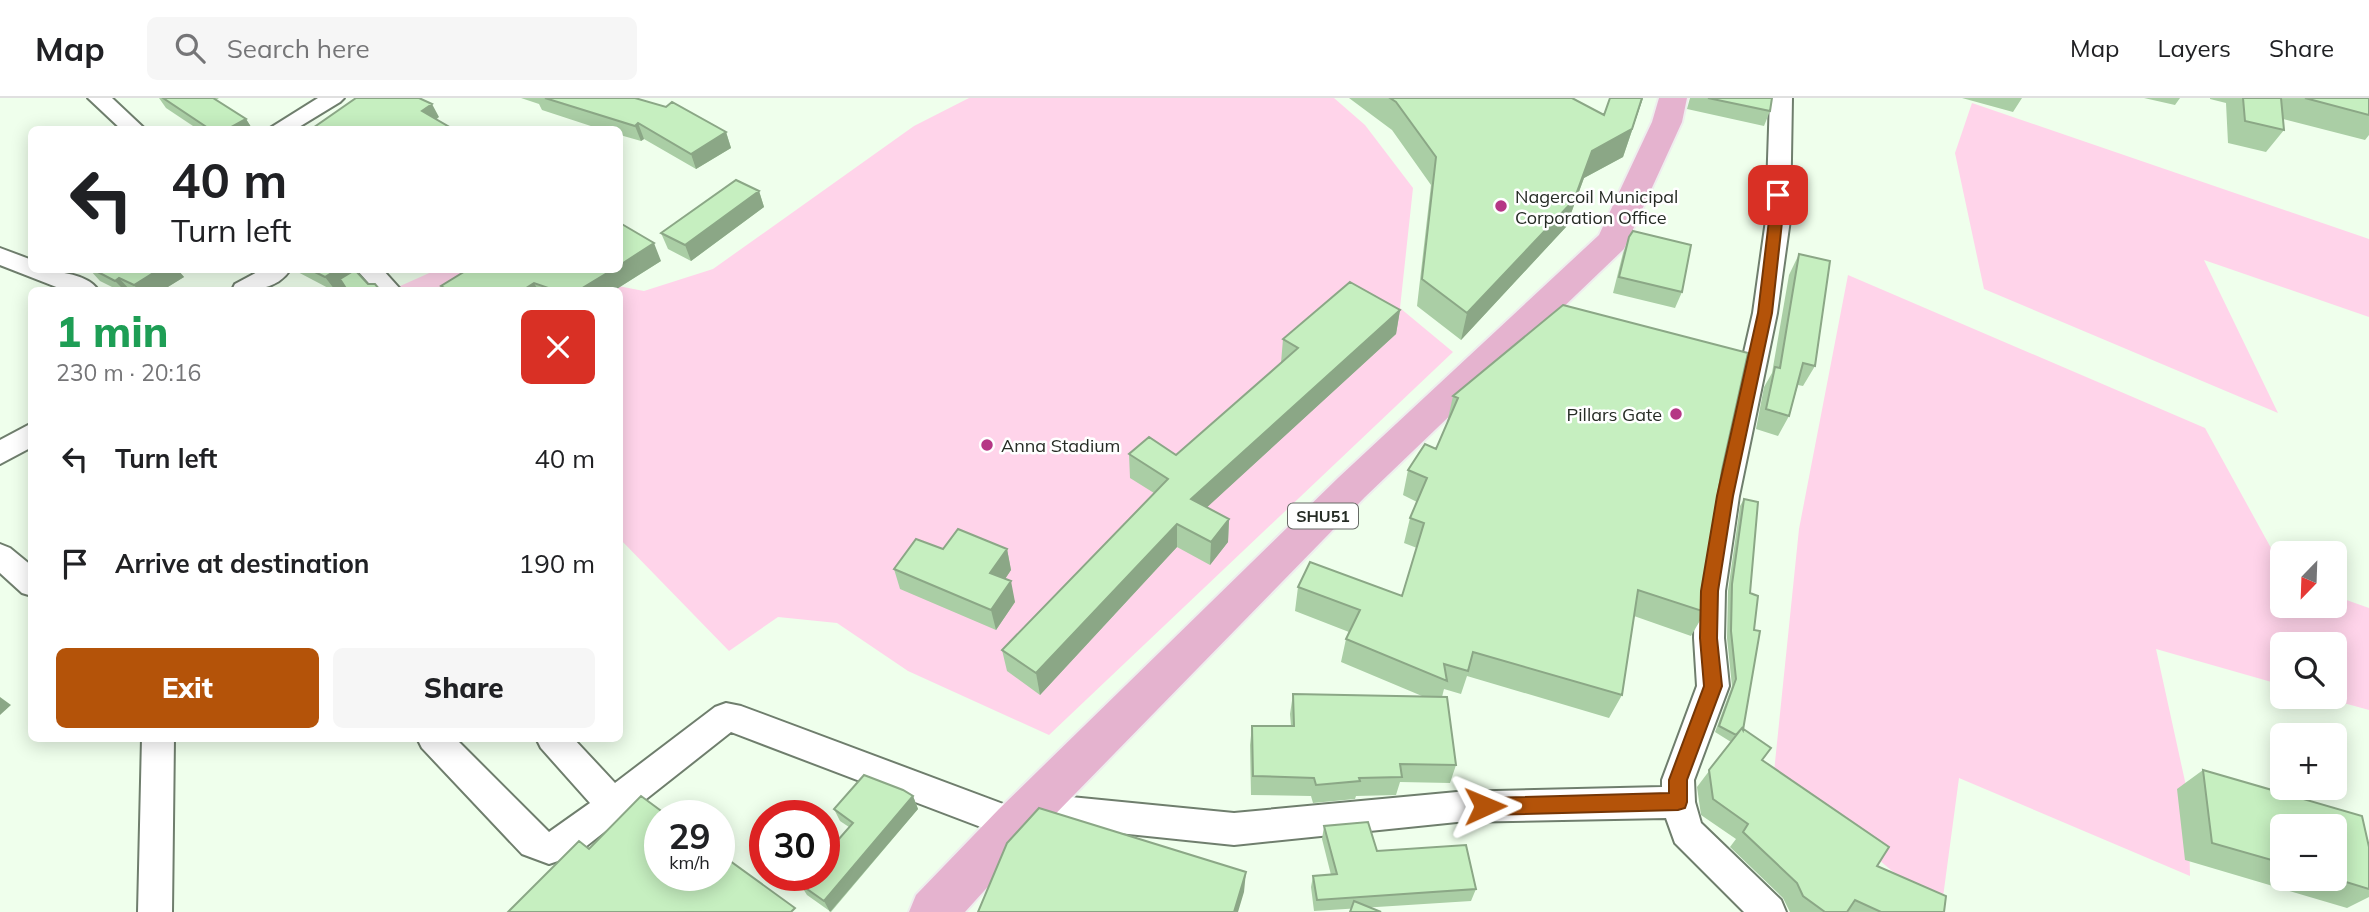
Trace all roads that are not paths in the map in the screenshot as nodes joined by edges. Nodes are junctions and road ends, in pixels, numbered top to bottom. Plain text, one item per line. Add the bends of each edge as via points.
1 (99, 98) edge
2 (333, 98) edge
3 (1673, 98) edge
4 (1781, 98) edge
5 (131, 126) edge
6 (284, 126) edge
7 (0, 256) edge
8 (28, 267) edge
9 (43, 273) edge
10 (273, 273) edge
11 (372, 273) edge
12 (78, 287) edge
13 (249, 287) edge
14 (386, 287) edge
15 (28, 436) edge
16 (0, 454) edge
17 (0, 556) edge
18 (28, 580) edge
19 (159, 742) edge
20 (437, 742) edge
21 (556, 742) edge
22 (1678, 802) junction
23 (613, 804) junction
24 (1022, 816) junction
25 (155, 912) edge
26 (933, 912) edge
27 (1769, 912) edge

1 - 5 street
2 - 6 street
3 - 24 main road, SHU51 via 1667,122 1613,242 1352,487
4 - 22 street via 1777,220 1765,313 1725,496 1710,591 1713,686 1678,780
7 - 8 street
9 - 12 street
10 - 13 street
11 - 14 street
15 - 16 street
17 - 18 street
19 - 25 street
20 - 23 street via 544,849 555,849
21 - 23 street
22 - 24 street via 1457,807 1234,829
22 - 27 street via 1687,832
23 - 24 street via 726,717
24 - 26 main road, SHU51

